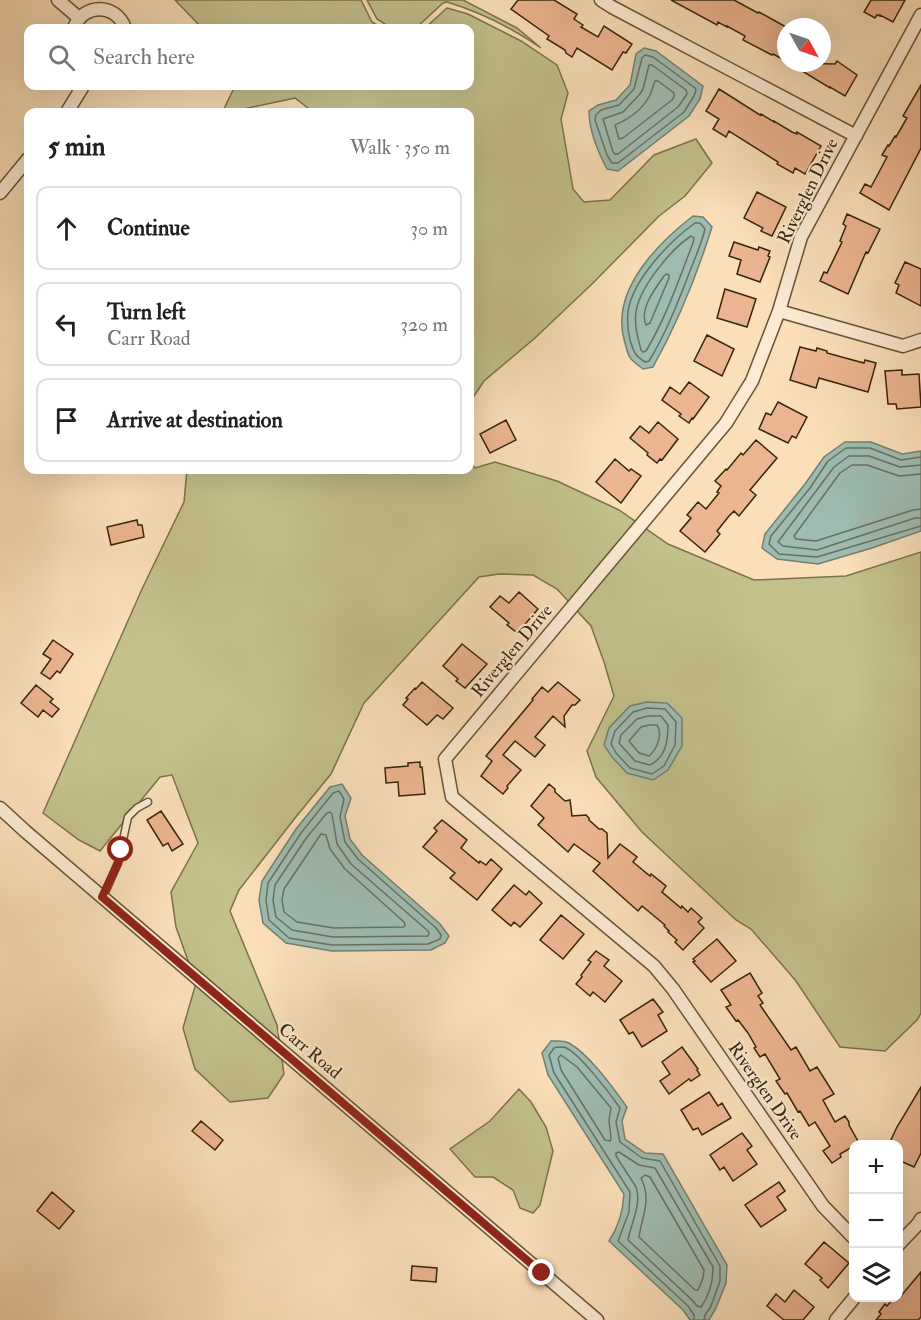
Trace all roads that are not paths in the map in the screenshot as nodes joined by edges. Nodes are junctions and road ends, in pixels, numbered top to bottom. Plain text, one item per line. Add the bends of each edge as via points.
1 (58, 0) edge
2 (601, 0) edge
3 (921, 15) edge
4 (76, 23) edge
5 (123, 24) edge
6 (81, 90) edge
7 (69, 108) edge
8 (856, 136) junction
9 (24, 164) edge
10 (0, 193) edge
11 (779, 311) junction
12 (921, 340) edge
13 (148, 802) dead end
14 (0, 808) edge
15 (102, 897) junction
16 (921, 1219) edge
17 (849, 1233) edge
18 (903, 1240) edge
19 (851, 1302) edge
20 (597, 1320) edge
21 (836, 1320) edge

1 - 4 street
2 - 8 street
3 - 8 street, Riverglen Drive
4 - 5 street via 87,12 104,9 113,12
6 - 7 street
8 - 11 street, Riverglen Drive via 801,237
9 - 10 street
11 - 12 street via 903,346
11 - 17 street, Riverglen Drive via 752,381 726,423 445,759 452,797 654,966 823,1206
13 - 15 lane via 128,817 118,863
14 - 15 street, Carr Road
15 - 20 street, Carr Road
16 - 18 street
19 - 21 street

